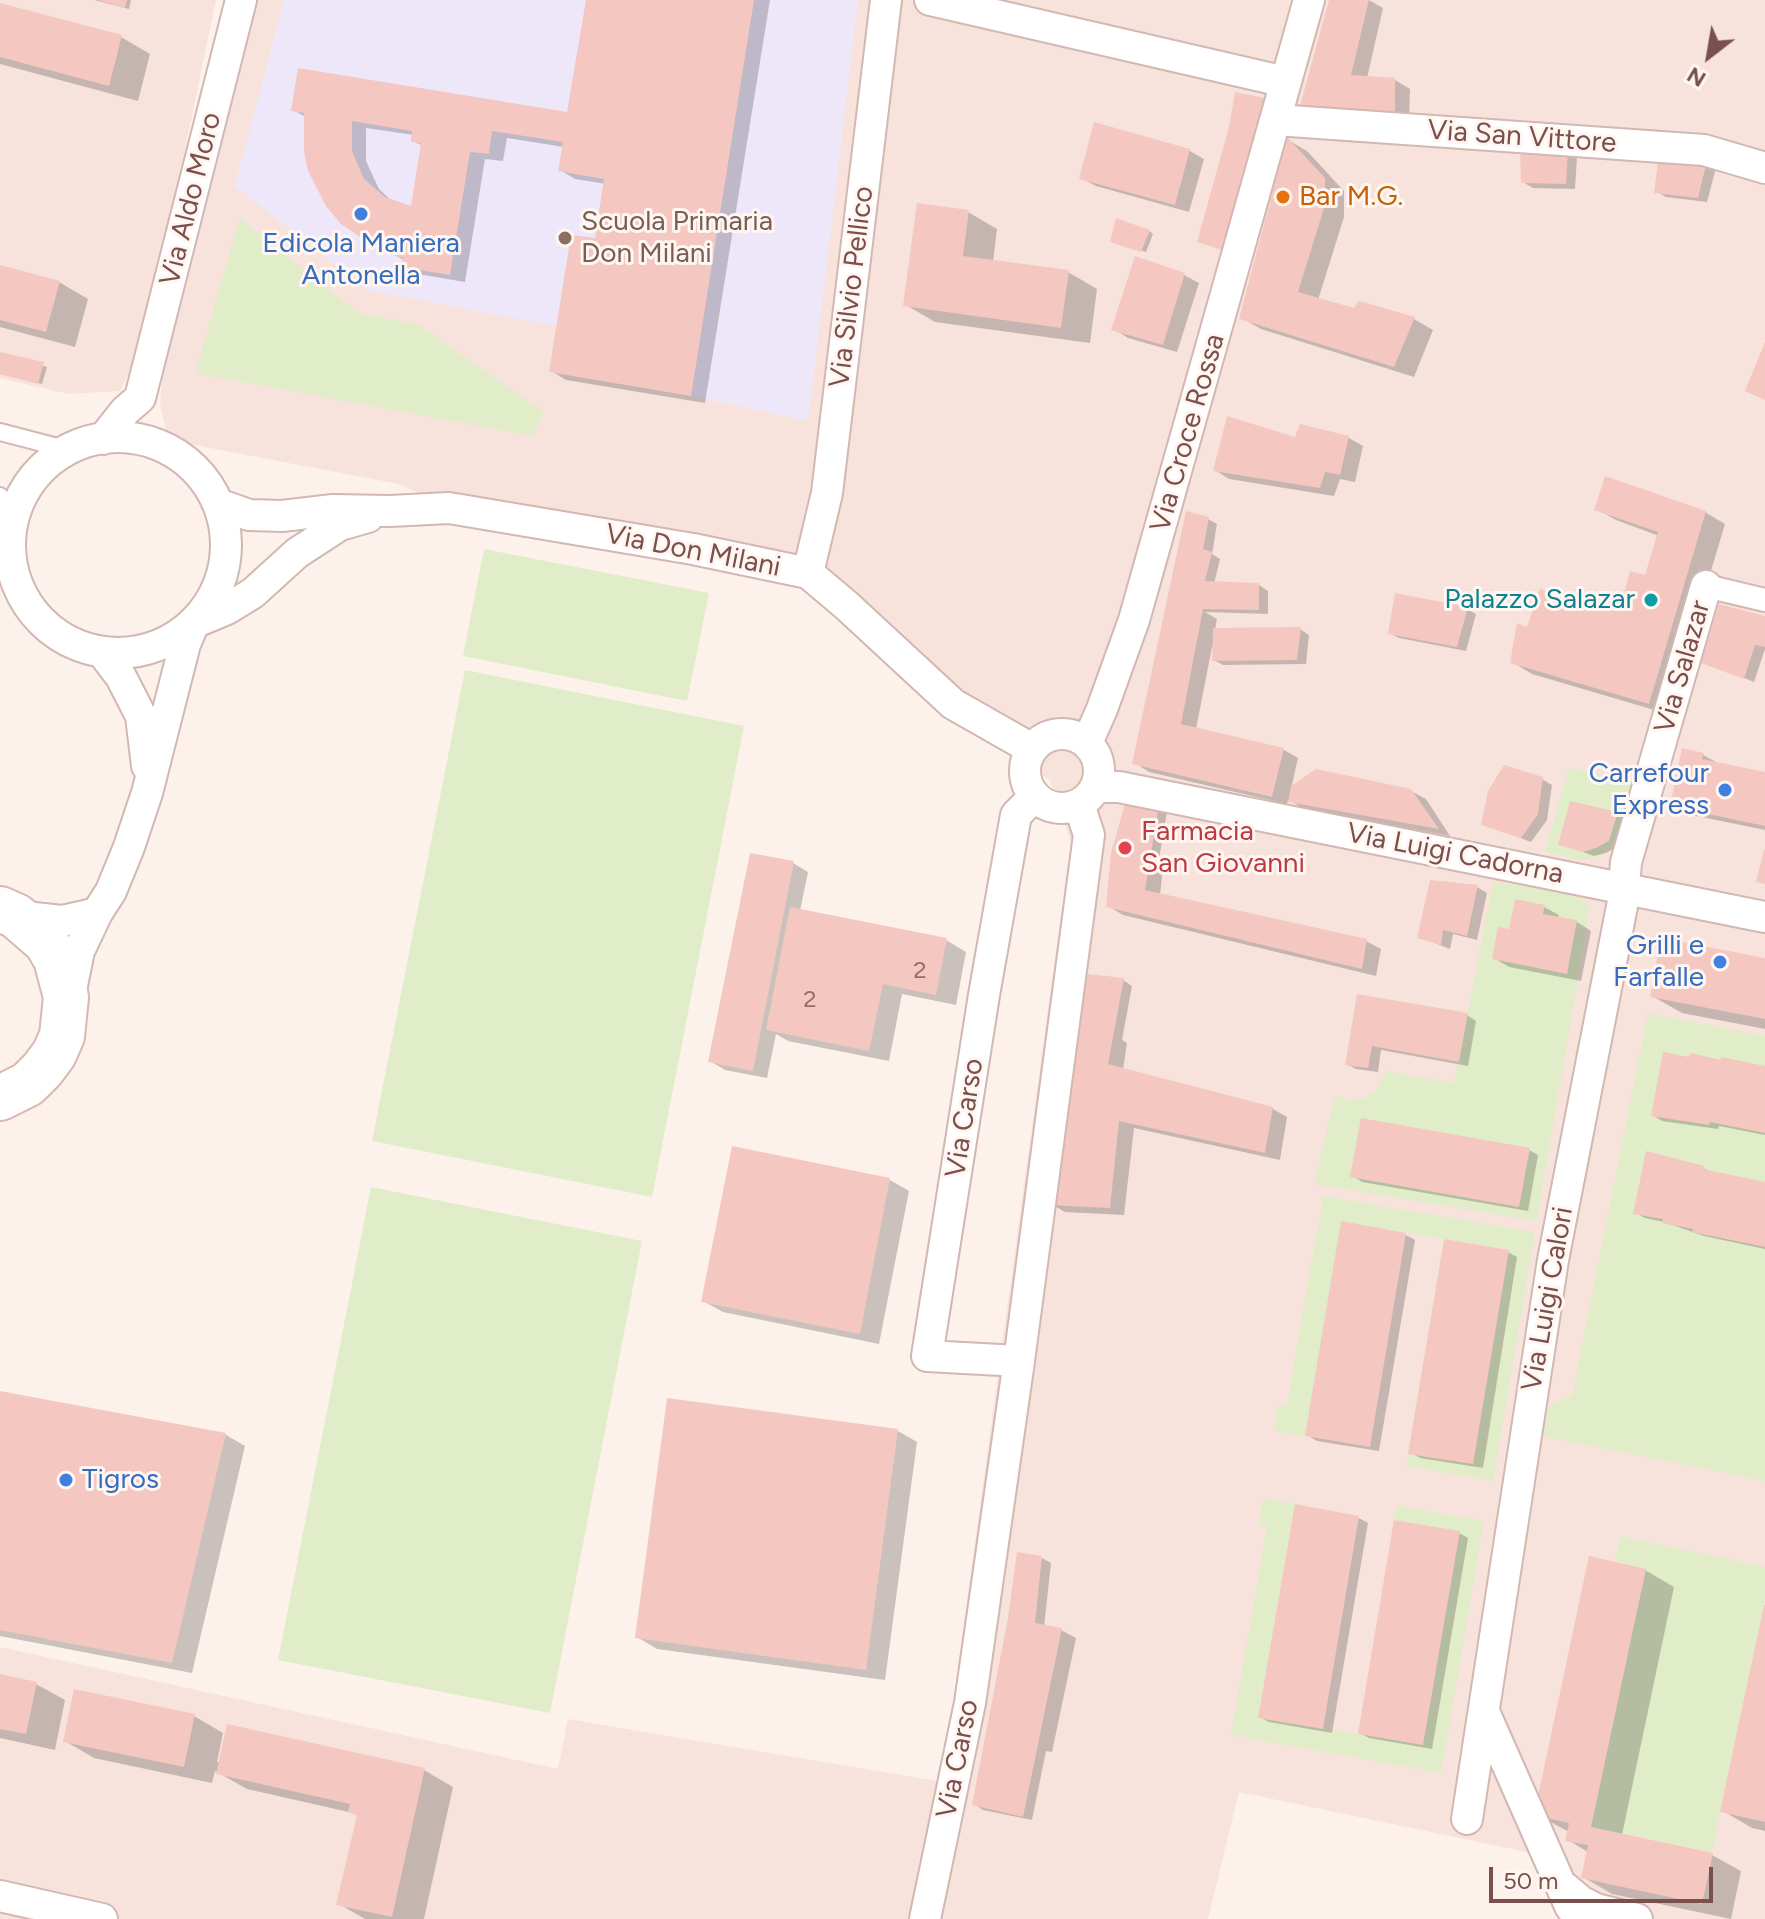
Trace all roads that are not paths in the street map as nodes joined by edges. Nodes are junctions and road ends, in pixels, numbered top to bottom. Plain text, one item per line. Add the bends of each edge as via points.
1 (241, 0) edge
2 (886, 0) edge
3 (930, 0) edge
4 (1309, 0) edge
5 (1286, 82) junction
6 (1276, 120) junction
7 (1765, 168) edge
8 (140, 398) junction
9 (0, 432) edge
10 (103, 439) junction
11 (69, 450) junction
12 (170, 451) junction
13 (218, 504) junction
14 (7, 508) edge
15 (390, 511) junction
16 (808, 573) junction
17 (1706, 586) joint
18 (1765, 600) edge
19 (194, 623) junction
20 (102, 652) junction
21 (1087, 743) junction
22 (1032, 749) junction
23 (147, 793) junction
24 (1035, 796) junction
25 (1087, 796) junction
26 (1625, 887) junction
27 (8, 912) edge
28 (97, 913) junction
29 (1765, 917) edge
30 (66, 1017) junction
31 (0, 1098) edge
32 (1019, 1361) junction
33 (1485, 1714) junction
34 (1467, 1819) dead end
35 (1560, 1882) junction
36 (0, 1896) edge
37 (102, 1919) edge
38 (925, 1919) edge
39 (1579, 1919) edge
40 (1637, 1919) edge

1 - 8 street, Via Aldo Moro
2 - 16 street, Via Silvio Pellico via 827,493
3 - 5 street
4 - 5 street, Via Croce Rossa
5 - 6 street, Via Croce Rossa
6 - 7 street, Via San Vittore via 1704,150
6 - 21 street, Via Croce Rossa via 1134,620
8 - 10 street, Via Aldo Moro
8 - 12 street
9 - 11 lane
10 - 11 street
10 - 12 street via 130,438
11 - 14 street via 33,479 18,505
12 - 13 street via 201,477
13 - 15 street, Via Don Milani via 271,516
13 - 19 street via 226,535 224,567 213,597
14 - 20 street via 12,564 29,606 60,636
15 - 16 street, Via Don Milani via 449,508
15 - 19 street, Via Don Milani via 340,525 297,553 253,593
16 - 22 street, Via Don Milani via 953,704
17 - 18 street
17 - 26 street, Via Salazar via 1626,862
19 - 20 street via 151,648
19 - 23 street
20 - 23 street via 141,716
21 - 22 street via 1052,734
21 - 25 street via 1095,752 1100,775
22 - 24 street via 1025,773
23 - 28 street via 117,876
24 - 25 street via 1068,808
24 - 32 street, Via Carso via 1016,815 927,1356
25 - 26 street, Via Luigi Cadorna via 1119,787
25 - 32 street, Via Carso via 1089,835
26 - 29 street, Via Luigi Cadorna
26 - 33 street, Via Luigi Calori via 1553,1260
27 - 28 street via 62,921
27 - 30 main road via 46,942 56,959
28 - 30 street via 79,951
30 - 31 main road via 62,1036 42,1070
32 - 38 street, Via Carso via 970,1703
33 - 34 street, Via Luigi Calori
33 - 35 street
35 - 39 street
35 - 40 street via 1596,1909
36 - 37 street

